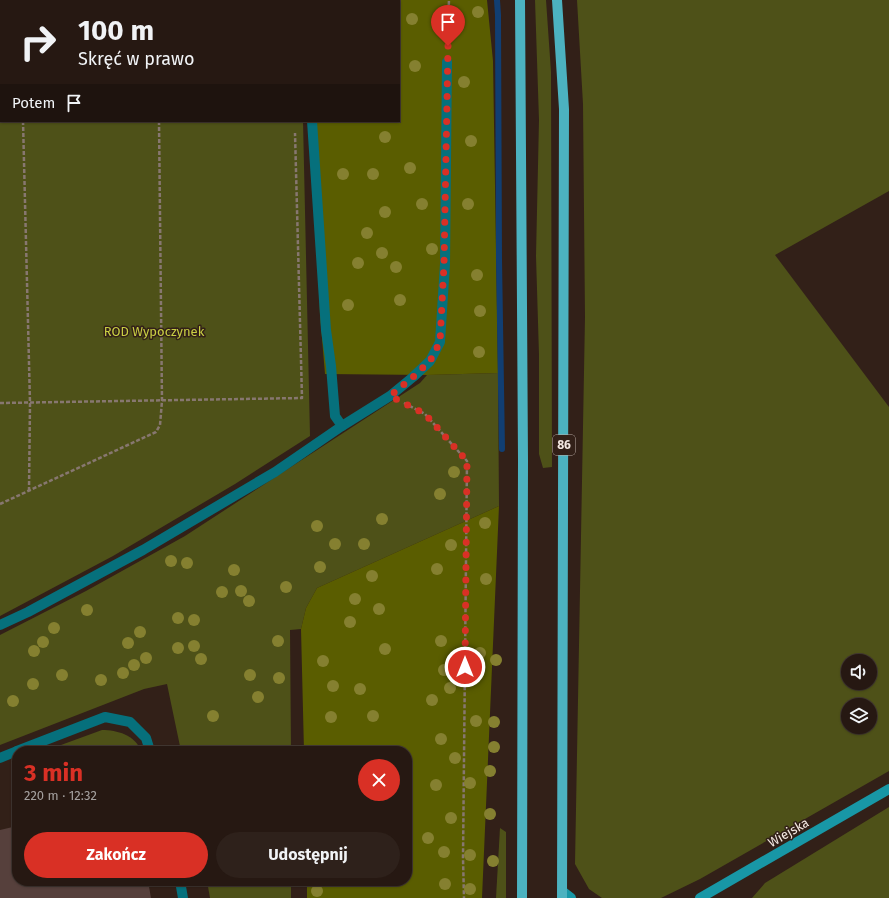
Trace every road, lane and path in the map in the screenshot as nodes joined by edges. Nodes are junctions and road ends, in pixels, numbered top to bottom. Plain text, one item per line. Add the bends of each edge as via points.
1 (449, 0) edge
2 (520, 0) edge
3 (557, 0) edge
4 (447, 62) joint
5 (23, 122) edge
6 (159, 122) edge
7 (312, 122) edge
8 (295, 129) dead end
9 (390, 396) junction
10 (162, 401) junction
11 (30, 403) junction
12 (0, 404) edge
13 (342, 426) junction
14 (29, 490) junction
15 (0, 504) edge
16 (0, 625) edge
17 (30, 746) edge
18 (148, 746) edge
19 (12, 753) edge
20 (0, 758) edge
21 (889, 789) edge
22 (181, 886) edge
23 (562, 894) edge
24 (183, 898) edge
25 (464, 898) edge
26 (522, 898) edge
27 (571, 898) edge
28 (700, 898) edge

1 - 4 path
2 - 26 main road
3 - 23 main road, 86 via 564,109
4 - 9 lane via 444,264 440,342 430,361
5 - 11 path
6 - 10 path
7 - 13 lane via 326,330 335,416
8 - 10 path via 302,398
9 - 13 lane
9 - 25 path via 425,414 467,461
10 - 11 path
10 - 14 path via 160,425 156,432
11 - 12 path
11 - 14 path
13 - 16 lane via 275,472 143,550
14 - 15 path
17 - 18 lane via 105,717 130,722 146,738
19 - 20 lane
21 - 28 street, Wiejska
22 - 24 lane
23 - 27 street

